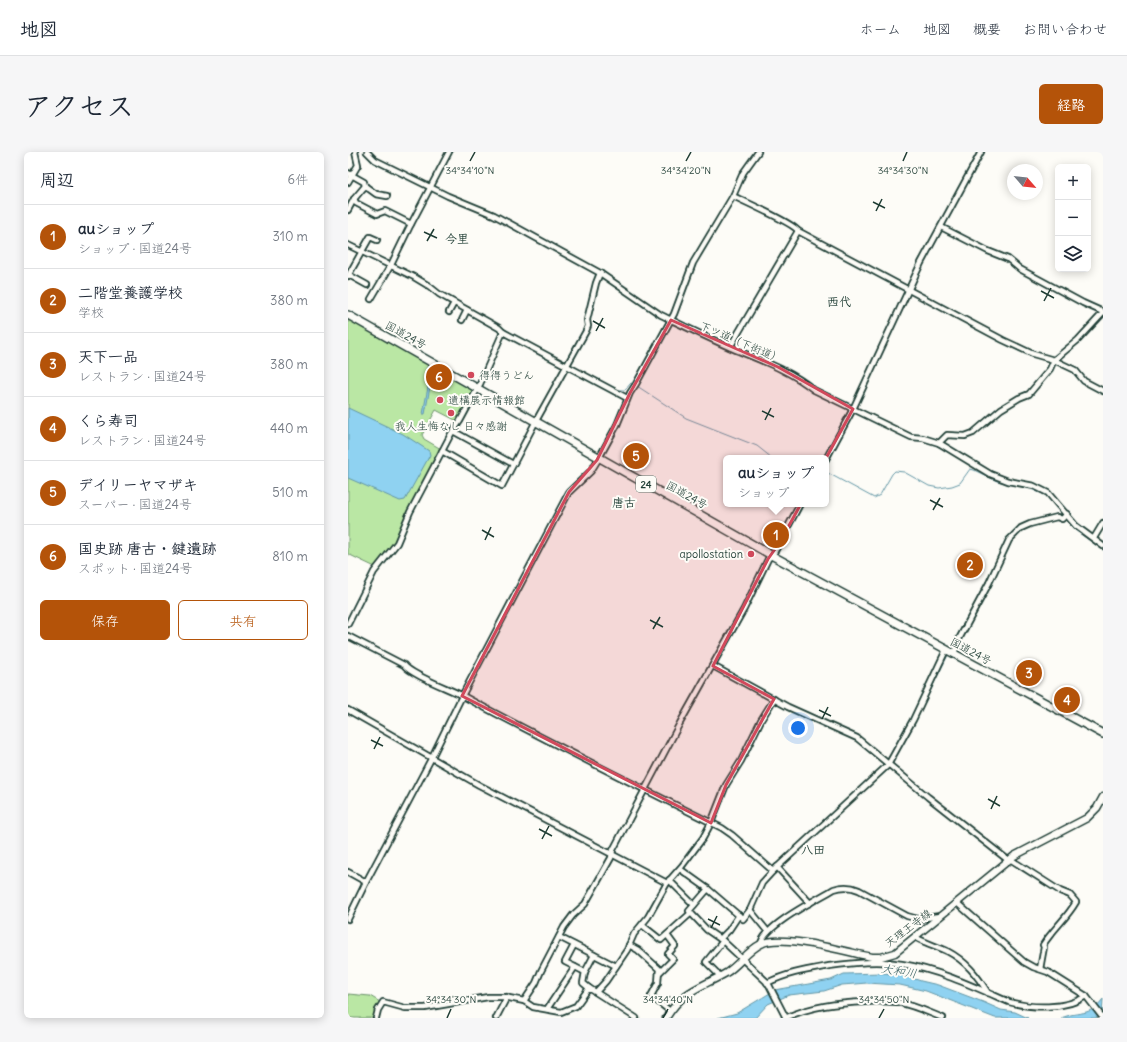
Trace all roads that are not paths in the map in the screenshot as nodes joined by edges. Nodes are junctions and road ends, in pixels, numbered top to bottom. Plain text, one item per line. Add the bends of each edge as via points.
1 (355, 152) edge
2 (367, 152) edge
3 (449, 152) edge
4 (758, 152) edge
5 (981, 152) edge
6 (350, 174) edge
7 (348, 182) edge
8 (365, 186) junction
9 (430, 188) junction
10 (387, 196) dead end
11 (733, 196) junction
12 (354, 199) junction
13 (348, 210) edge
14 (411, 224) junction
15 (941, 228) junction
16 (798, 231) junction
17 (377, 240) dead end
18 (348, 245) edge
19 (363, 252) junction
20 (391, 266) junction
21 (600, 273) junction
22 (348, 276) edge
23 (367, 285) dead end
24 (908, 290) junction
25 (371, 299) dead end
26 (454, 303) junction
27 (467, 310) junction
28 (449, 312) dead end
29 (1103, 312) edge
30 (348, 315) edge
31 (462, 320) dead end
32 (671, 320) junction
33 (503, 332) junction
34 (730, 347) junction
35 (1054, 360) junction
36 (568, 364) junction
37 (478, 388) junction
38 (1103, 391) edge
39 (627, 398) junction
40 (853, 409) junction
41 (536, 421) junction
42 (453, 431) junction
43 (938, 443) junction
44 (442, 451) junction
45 (828, 455) edge
46 (599, 458) junction
47 (513, 464) junction
48 (798, 507) edge
49 (1067, 514) junction
50 (1103, 523) edge
51 (1094, 538) junction
52 (1103, 546) edge
53 (771, 555) junction
54 (348, 624) edge
55 (348, 636) edge
56 (946, 650) junction
57 (954, 654) junction
58 (713, 666) junction
59 (462, 696) junction
60 (774, 699) junction
61 (348, 710) edge
62 (1103, 734) edge
63 (431, 759) junction
64 (888, 765) junction
65 (644, 790) junction
66 (1103, 797) edge
67 (711, 823) junction
68 (612, 854) junction
69 (1009, 859) junction
70 (680, 869) junction
71 (775, 869) junction
72 (348, 872) edge
73 (366, 882) junction
74 (668, 882) junction
75 (708, 889) junction
76 (957, 903) junction
77 (810, 904) junction
78 (694, 905) junction
79 (750, 910) junction
80 (691, 913) junction
81 (739, 915) junction
82 (942, 916) junction
83 (348, 919) edge
84 (642, 925) junction
85 (768, 932) junction
86 (668, 935) junction
87 (559, 937) junction
88 (915, 937) junction
89 (722, 940) junction
90 (761, 943) junction
91 (574, 945) junction
92 (629, 945) junction
93 (594, 955) junction
94 (742, 960) junction
95 (616, 966) junction
96 (575, 967) junction
97 (1040, 969) junction
98 (585, 972) junction
99 (660, 973) junction
100 (720, 976) junction
101 (767, 983) junction
102 (590, 988) junction
103 (596, 992) junction
104 (988, 993) junction
105 (507, 997) junction
106 (1086, 997) junction
107 (524, 1001) junction
108 (547, 1009) junction
109 (670, 1011) junction
110 (376, 1018) edge
111 (496, 1018) edge
112 (636, 1018) edge
113 (666, 1018) edge
114 (785, 1018) edge
115 (943, 1018) edge
116 (1103, 1018) edge

1 - 6 street via 358,165
2 - 9 street, 下ツ道（下街道） via 375,160
3 - 9 street
4 - 11 street
5 - 15 street
6 - 7 street
6 - 8 street via 364,182
8 - 10 street via 376,194
8 - 12 street
9 - 14 street
9 - 21 street, 下ツ道（下街道） via 494,215
11 - 16 street via 787,222
11 - 32 street via 693,262
12 - 13 street
12 - 14 street via 356,203 377,214 385,211
14 - 20 street
15 - 24 street
15 - 29 street via 1008,259 1027,273 1083,304
16 - 24 street
16 - 34 street
17 - 19 street via 370,237
18 - 19 street
19 - 20 street
19 - 22 street
20 - 25 street
20 - 26 street via 424,283
21 - 32 street, 下ツ道（下街道）
21 - 36 street via 587,320 588,326
22 - 23 street
24 - 35 street via 1003,340 1033,354
24 - 40 street
26 - 27 street
26 - 28 street
27 - 31 street
27 - 33 street
29 - 35 street via 1078,340
30 - 37 highway, 国道24号 / 24
32 - 34 street, 下ツ道（下街道）
32 - 39 street
33 - 36 street
33 - 37 street
34 - 40 street, 下ツ道（下街道） via 778,367 814,390
35 - 38 street via 1075,370 1084,382
35 - 43 street via 1029,394 1001,409 973,433 964,436 947,435
36 - 39 street
36 - 41 street
37 - 41 highway, 国道24号 / 24
37 - 42 street
39 - 46 street via 617,425
40 - 43 street, 下ツ道（下街道） via 911,437
40 - 45 street
41 - 46 highway, 国道24号 / 24
41 - 47 street
42 - 44 street
42 - 47 street
43 - 49 street, 下ツ道（下街道） via 990,474 1034,486 1048,493
44 - 47 street via 502,486
44 - 54 street via 397,543 374,572
46 - 53 highway, 国道24号 / 24
46 - 59 street via 591,471 569,492
48 - 53 street
49 - 51 street, 下ツ道（下街道） via 1076,526
49 - 57 street via 1062,519 1057,517 1021,528 1009,540 959,639
50 - 51 street
51 - 52 street, 下ツ道（下街道）
53 - 56 highway, 国道24号 / 24
53 - 58 street
55 - 59 street
56 - 57 highway, 国道24号 / 24
56 - 64 street via 913,720
57 - 62 highway, 国道24号 / 24
58 - 60 street
58 - 65 street
59 - 63 street
59 - 65 street
60 - 64 street via 852,735
60 - 67 street via 726,785
61 - 63 street
63 - 68 street
63 - 73 street
64 - 69 street
64 - 71 street
65 - 67 street
65 - 68 street
66 - 69 main road, 天理王寺線 via 1087,818
67 - 70 street
67 - 71 street via 732,835
68 - 74 street
68 - 87 street via 585,904 568,921
69 - 76 main road, 天理王寺線
69 - 97 street via 1060,891 1070,894 1076,902 1043,945
70 - 74 street
70 - 75 street
71 - 77 street
71 - 79 street via 762,883
72 - 73 street
73 - 83 street
74 - 78 street
74 - 84 street
75 - 78 street
75 - 81 street
76 - 82 main road, 天理王寺線
76 - 97 street via 1024,962
77 - 82 street via 834,889 847,886 907,916
77 - 85 street
78 - 80 street via 689,911
79 - 81 street via 743,919
79 - 85 street
80 - 86 street
80 - 89 street via 707,930
81 - 89 street
82 - 88 main road, 天理王寺線
84 - 86 street via 661,940
84 - 92 street
85 - 90 street
86 - 99 street via 675,946 668,954 673,959
87 - 91 street
87 - 107 street
88 - 90 main road, 天理王寺線 via 895,953 881,957 795,941 777,940
88 - 104 street via 948,952 966,964
89 - 94 street
89 - 100 street via 706,962
90 - 94 main road
91 - 93 street
91 - 96 street via 565,962
92 - 95 street
92 - 99 street via 648,958
93 - 95 street
93 - 98 street
94 - 100 main road
94 - 101 street
95 - 103 street
96 - 98 street
96 - 108 street
97 - 106 street
98 - 102 street via 583,983
99 - 109 street via 651,996
100 - 109 main road via 685,995
101 - 104 street via 803,970 854,963 885,962 934,972
101 - 114 street
102 - 103 street
102 - 108 street via 573,1008 561,1012
103 - 112 street
104 - 106 street via 1019,1005 1042,1007 1075,1002
105 - 107 street
105 - 110 street via 488,997 425,1008 405,1008 383,1002
105 - 111 street
106 - 116 street
107 - 108 street via 534,1007
109 - 113 main road
114 - 115 street via 816,1007 882,1001 906,1004

